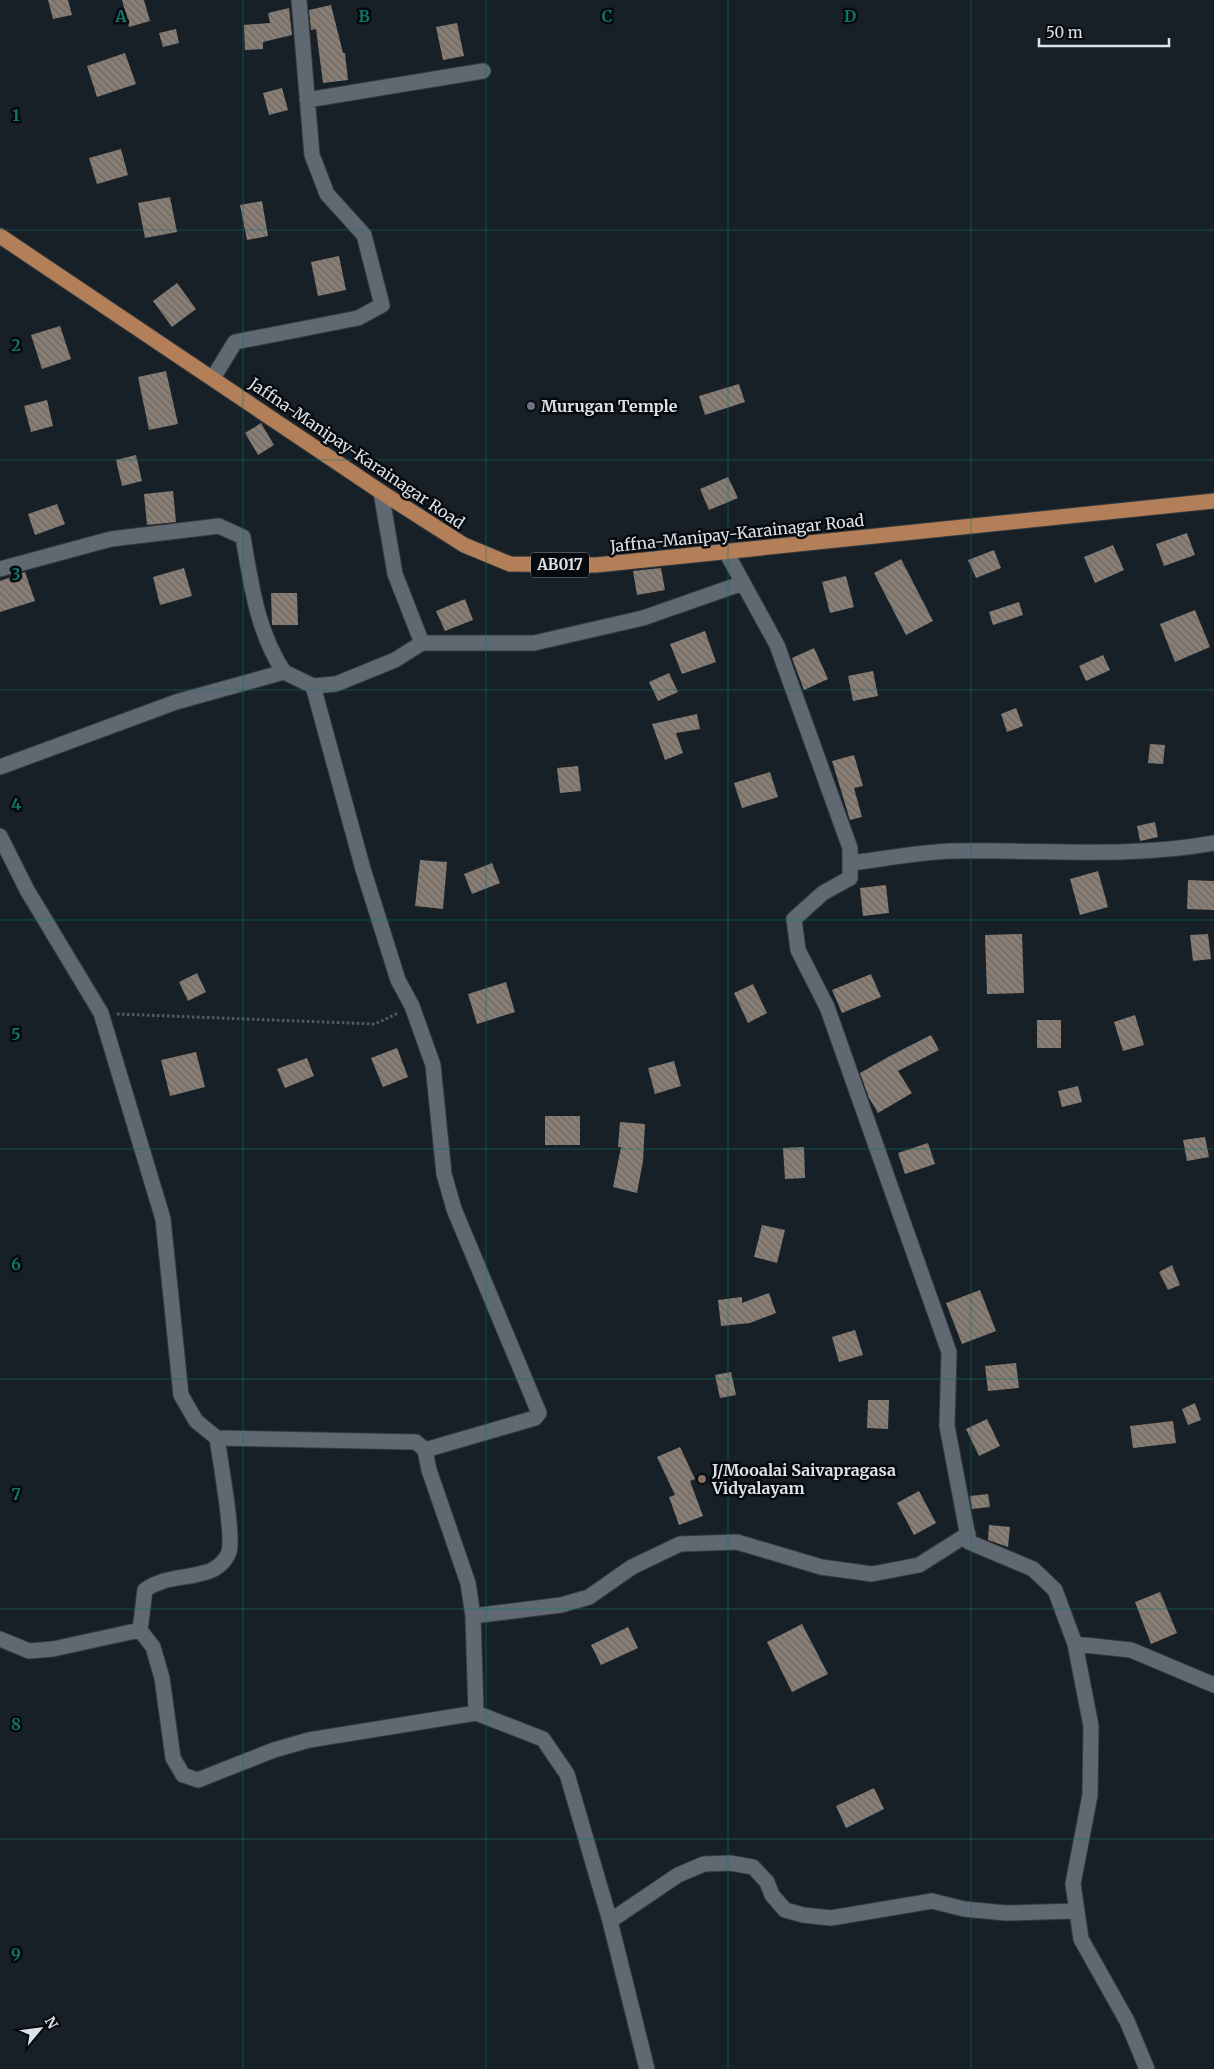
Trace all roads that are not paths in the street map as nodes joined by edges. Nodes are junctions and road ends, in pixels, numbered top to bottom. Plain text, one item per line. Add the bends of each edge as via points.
1 (299, 0) edge
2 (483, 71) dead end
3 (307, 100) junction
4 (0, 236) edge
5 (213, 378) junction
6 (381, 492) junction
7 (1214, 501) edge
8 (726, 552) junction
9 (0, 569) edge
10 (743, 583) junction
11 (422, 643) junction
12 (284, 672) junction
13 (313, 686) junction
14 (0, 767) edge
15 (0, 836) edge
16 (1214, 842) edge
17 (850, 864) junction
18 (217, 1438) junction
19 (426, 1450) junction
20 (968, 1534) junction
21 (473, 1616) junction
22 (140, 1630) junction
23 (0, 1639) edge
24 (1075, 1644) junction
25 (1214, 1685) edge
26 (476, 1713) junction
27 (1077, 1911) junction
28 (610, 1921) junction
29 (647, 2069) edge
30 (1147, 2069) edge

1 - 3 street
2 - 3 street
3 - 5 street via 312,154 327,194 364,235 382,305 358,318 235,342
4 - 5 main road, Jaffna-Manipay-Karainagar Road / AB017
5 - 6 main road, Jaffna-Manipay-Karainagar Road / AB017
6 - 8 main road, Jaffna-Manipay-Karainagar Road / AB017 via 464,545 510,564 596,565
6 - 11 street via 395,574
7 - 8 main road, Jaffna-Manipay-Karainagar Road / AB017
8 - 10 street
9 - 12 street via 111,539 218,526 243,537 261,623 274,657
10 - 11 street via 642,618 534,643
10 - 17 street via 777,645 850,848
11 - 13 street via 396,660 336,684
12 - 13 street
12 - 14 street via 176,702
13 - 19 street via 363,869 398,980 412,1006 433,1065 444,1174 454,1209 538,1413 535,1418
15 - 18 street via 26,890 101,1013 163,1219 181,1395 196,1422
16 - 17 street via 1187,848 1101,854 951,852
17 - 20 street via 850,878 823,893 794,919 798,950 827,1007 949,1352 947,1426
18 - 19 street via 416,1442
18 - 22 street via 230,1534 229,1552 220,1566 204,1573 167,1579 145,1590
19 - 21 street via 429,1470 468,1583
20 - 21 street via 919,1565 872,1574 821,1567 736,1542 680,1544 632,1567 589,1597 561,1605
20 - 24 street via 969,1542 1034,1569 1055,1590
21 - 26 street
22 - 23 street via 29,1651
22 - 26 street via 153,1646 162,1678 173,1758 183,1776 198,1780 309,1740
24 - 25 street via 1131,1650
24 - 27 street via 1091,1726 1090,1796 1073,1884
26 - 28 street via 543,1739 567,1774
27 - 28 street via 1006,1913 932,1902 831,1918 803,1915 785,1910 753,1867 730,1863 704,1864 678,1875
27 - 30 street via 1081,1939 1127,2021
28 - 29 street

